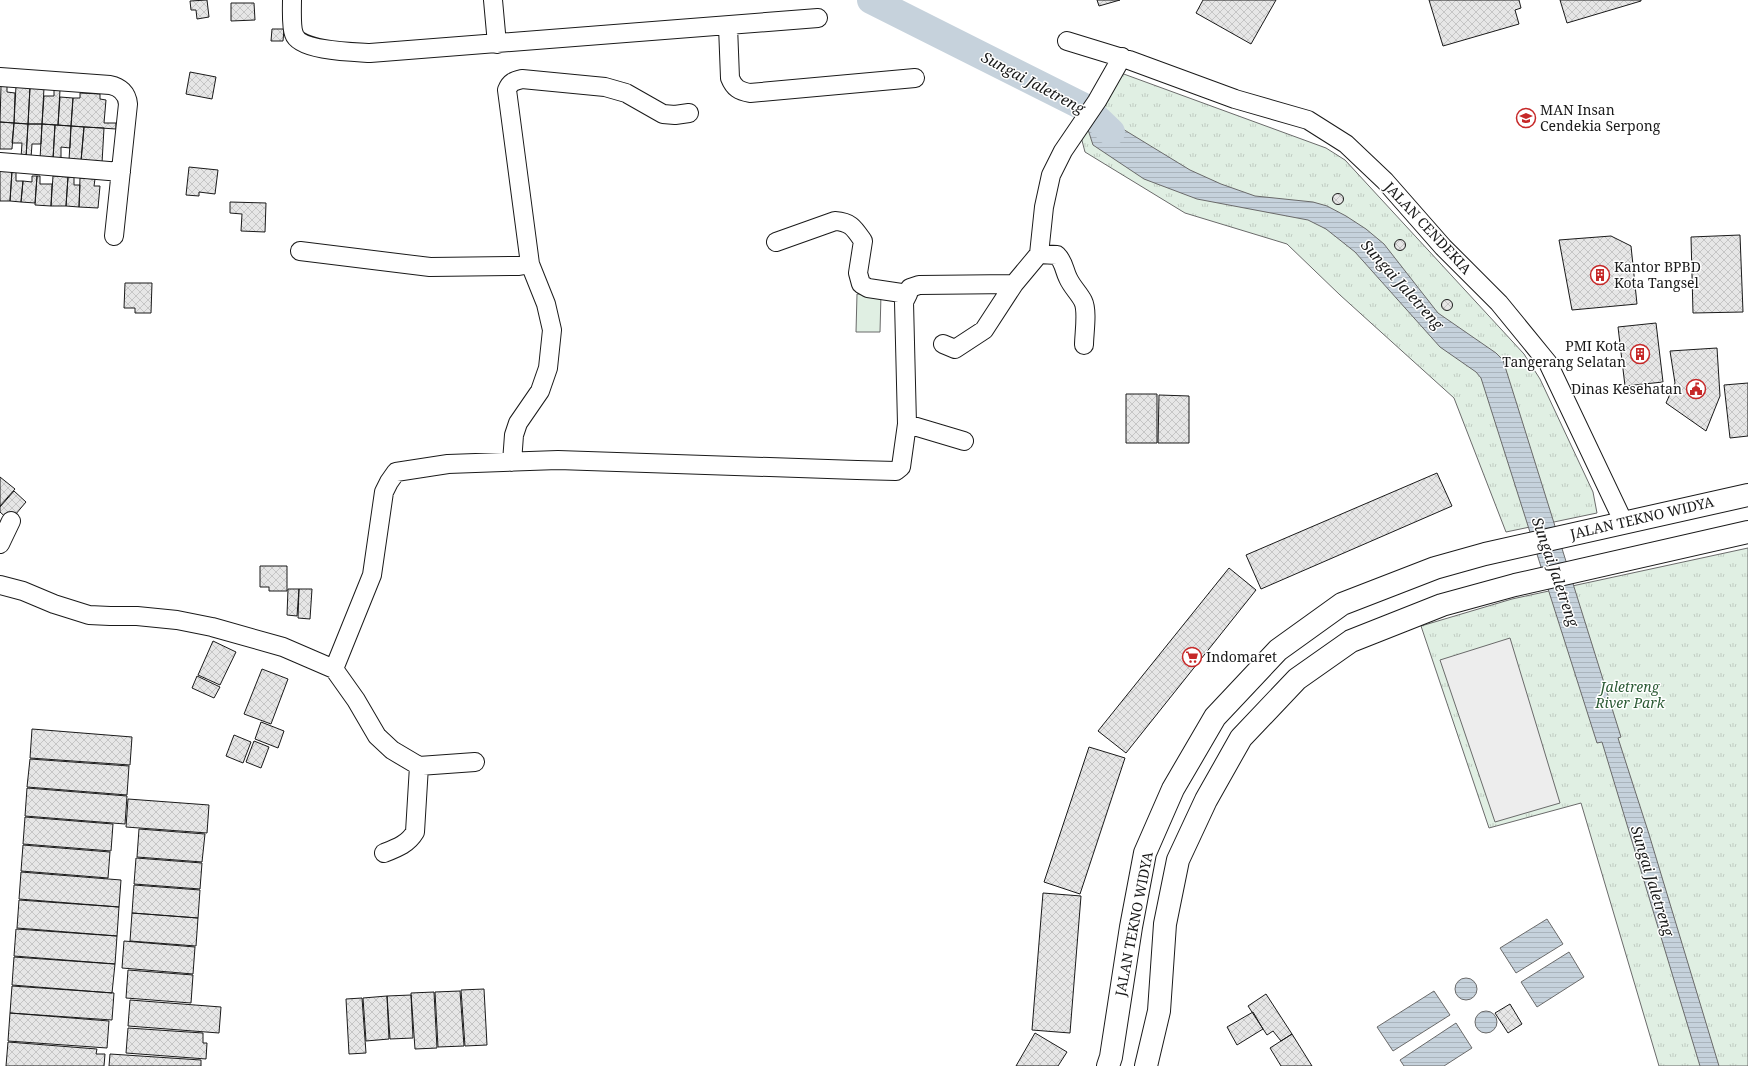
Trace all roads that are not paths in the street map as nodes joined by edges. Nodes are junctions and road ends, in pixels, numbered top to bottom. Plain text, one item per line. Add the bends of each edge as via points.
1 (292, 0) edge
2 (494, 0) edge
3 (818, 18) dead end
4 (728, 26) junction
5 (1067, 41) dead end
6 (497, 44) junction
7 (1122, 57) junction
8 (0, 77) edge
9 (915, 78) dead end
10 (689, 113) dead end
11 (0, 162) edge
12 (121, 172) junction
13 (114, 236) dead end
14 (776, 242) dead end
15 (300, 251) dead end
16 (1039, 254) junction
17 (530, 264) junction
18 (1014, 284) junction
19 (908, 294) junction
20 (943, 344) dead end
21 (1084, 346) dead end
22 (907, 424) junction
23 (964, 441) dead end
24 (512, 462) junction
25 (1748, 495) edge
26 (11, 521) dead end
27 (1624, 523) junction
28 (1748, 532) edge
29 (0, 544) edge
30 (0, 585) edge
31 (334, 669) junction
32 (474, 762) dead end
33 (419, 766) junction
34 (384, 853) dead end
35 (1108, 1066) edge
36 (1146, 1066) edge

1 - 6 street via 294,35 298,41 308,46 384,53
2 - 6 street
3 - 4 street
4 - 6 street
4 - 9 street via 730,78 733,86 740,91 750,93
5 - 7 street, JALAN CENDEKIA
7 - 16 street via 1051,175 1044,207
7 - 27 street, JALAN CENDEKIA via 1235,99 1308,120 1346,144 1385,181 1499,303 1548,363
8 - 12 street via 110,85 119,89 125,95 128,104
10 - 17 street via 663,114 626,92 605,87 522,80 509,84 507,90
11 - 12 street
12 - 13 street
14 - 19 street via 835,221 845,222 855,229 863,241 858,273 861,284 868,288
15 - 17 street via 430,267
16 - 18 street
16 - 21 street via 1057,255 1073,288 1084,302
17 - 24 street via 546,304 552,330 548,368 540,391 518,423 514,435
18 - 19 street via 918,285 910,288
18 - 20 street via 984,330 955,349
19 - 22 street via 904,302
22 - 23 street
22 - 24 street via 903,461 896,471 558,460
24 - 31 street via 448,464 396,472 384,492 372,575
25 - 27 main road, JALAN TEKNO WIDYA
26 - 29 street
27 - 35 main road, JALAN TEKNO WIDYA via 1510,548 1435,568 1342,604 1278,650 1216,717 1173,789 1146,854
28 - 36 main road via 1514,585 1442,605 1351,641 1297,679 1241,738 1206,800 1178,860 1165,924 1159,1011
30 - 31 street via 89,615 137,616 212,627 283,648
31 - 33 street via 377,736 392,750
32 - 33 street
33 - 34 street via 415,832 402,846

